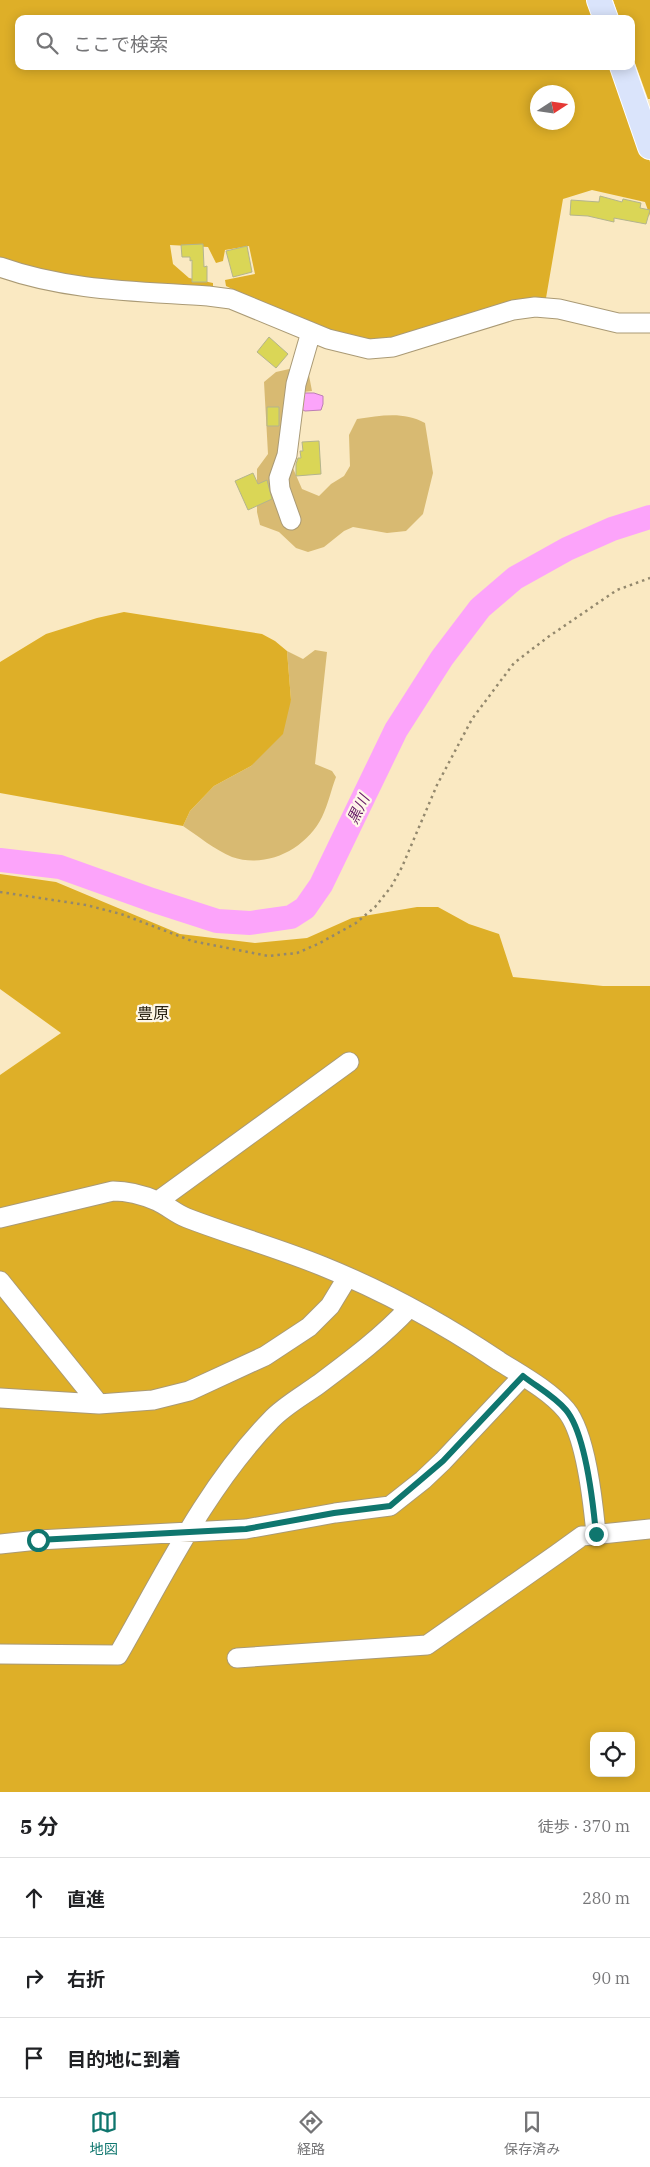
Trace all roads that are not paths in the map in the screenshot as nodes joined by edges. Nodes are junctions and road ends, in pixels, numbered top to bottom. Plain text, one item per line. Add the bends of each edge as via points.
1 (599, 0) edge
2 (605, 15) edge
3 (623, 70) edge
4 (649, 140) edge
5 (0, 266) edge
6 (650, 323) edge
7 (311, 332) junction
8 (291, 520) dead end
9 (348, 1062) dead end
10 (158, 1201) junction
11 (0, 1218) edge
12 (347, 1278) junction
13 (0, 1281) edge
14 (409, 1308) junction
15 (523, 1376) junction
16 (0, 1398) edge
17 (99, 1404) junction
18 (650, 1529) edge
19 (188, 1533) junction
20 (596, 1534) junction
21 (0, 1544) edge
22 (0, 1654) edge
23 (237, 1658) dead end

1 - 2 main road
3 - 4 main road
5 - 7 street via 62,284 231,299
6 - 7 street via 618,323 559,309 535,307 513,310 393,347 362,347
7 - 8 street via 296,384 287,454 279,478
9 - 10 street
10 - 11 street via 128,1191 113,1191
10 - 12 street via 185,1217
12 - 14 street
12 - 17 street via 330,1306 309,1327 241,1369 171,1396
13 - 17 street
14 - 15 street via 471,1342
14 - 19 street via 354,1358 272,1418 246,1447
15 - 19 street via 443,1461 390,1506 246,1529
15 - 20 street via 567,1410 576,1425 591,1492
16 - 17 street
18 - 20 street
19 - 21 street
19 - 22 street via 118,1655
20 - 23 street via 575,1539 427,1645

